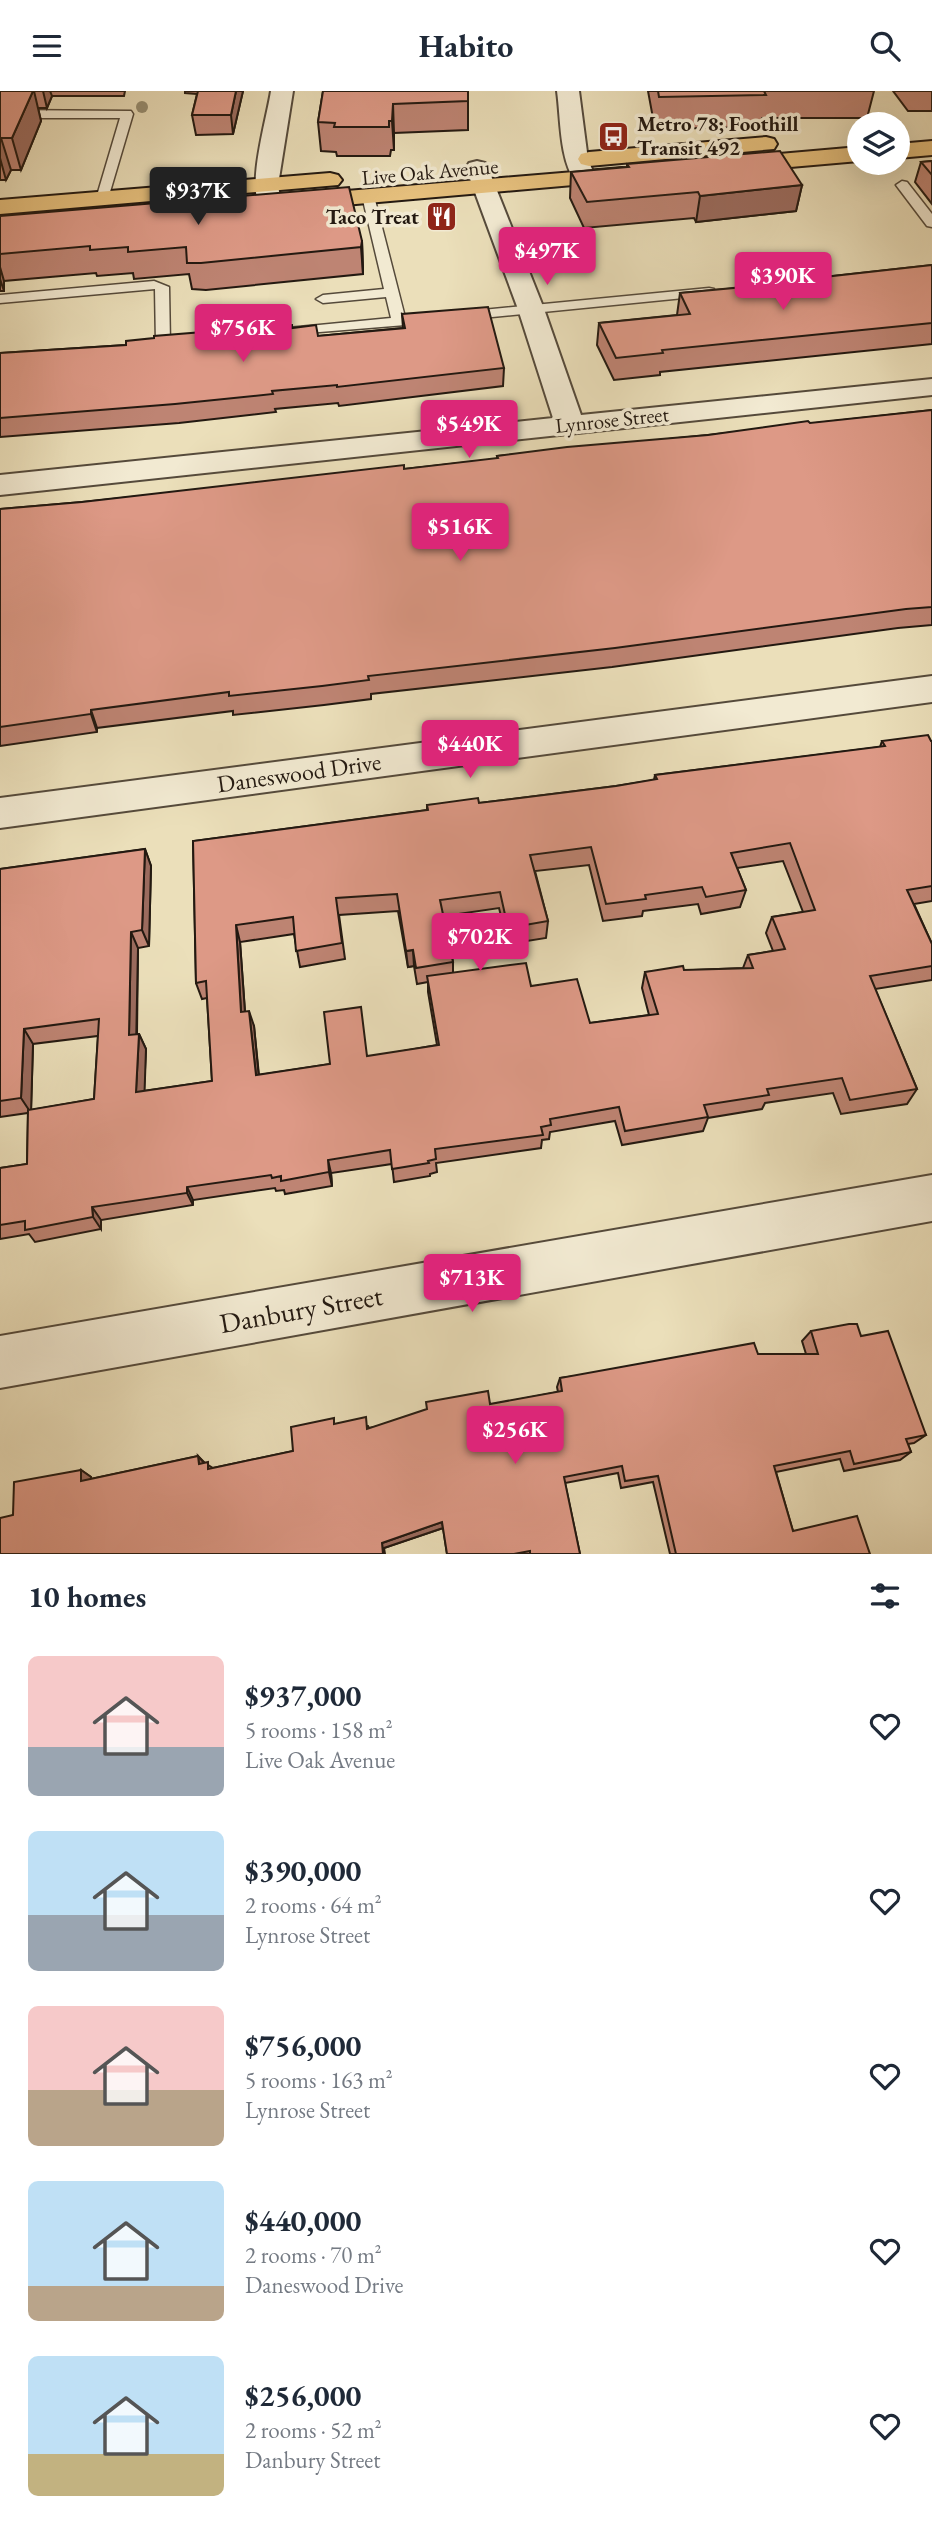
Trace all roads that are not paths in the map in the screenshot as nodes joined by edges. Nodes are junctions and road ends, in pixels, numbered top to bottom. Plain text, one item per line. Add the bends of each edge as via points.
1 (282, 91) edge
2 (568, 91) edge
3 (0, 114) edge
4 (932, 130) edge
5 (910, 132) edge
6 (847, 138) edge
7 (932, 148) edge
8 (910, 150) edge
9 (847, 155) edge
10 (581, 169) junction
11 (480, 177) junction
12 (902, 185) dead end
13 (268, 194) junction
14 (369, 196) junction
15 (102, 199) junction
16 (0, 207) edge
17 (932, 223) edge
18 (0, 226) edge
19 (722, 291) edge
20 (391, 292) junction
21 (0, 299) edge
22 (323, 299) dead end
23 (531, 309) junction
24 (399, 322) junction
25 (274, 334) edge
26 (163, 344) edge
27 (932, 387) edge
28 (570, 424) junction
29 (0, 485) edge
30 (932, 689) edge
31 (0, 813) edge
32 (932, 1198) edge
33 (0, 1361) edge

1 - 13 street
2 - 10 street
3 - 15 lane via 128,115
4 - 5 main road
6 - 10 main road, Live Oak Avenue
7 - 8 main road
9 - 10 main road, Live Oak Avenue
10 - 11 main road, Live Oak Avenue
11 - 13 main road, Live Oak Avenue
11 - 14 main road, Live Oak Avenue
11 - 23 street
12 - 17 lane
13 - 14 main road, Live Oak Avenue
13 - 15 main road, Live Oak Avenue
13 - 18 main road, Live Oak Avenue
14 - 20 lane
15 - 16 main road, Live Oak Avenue
19 - 23 lane
20 - 22 lane
20 - 24 lane
21 - 26 lane via 155,285 162,287
23 - 24 lane
23 - 28 street
24 - 25 lane
27 - 28 street, Lynrose Street
28 - 29 street, Lynrose Street
30 - 31 street, Daneswood Drive
32 - 33 street, Danbury Street

